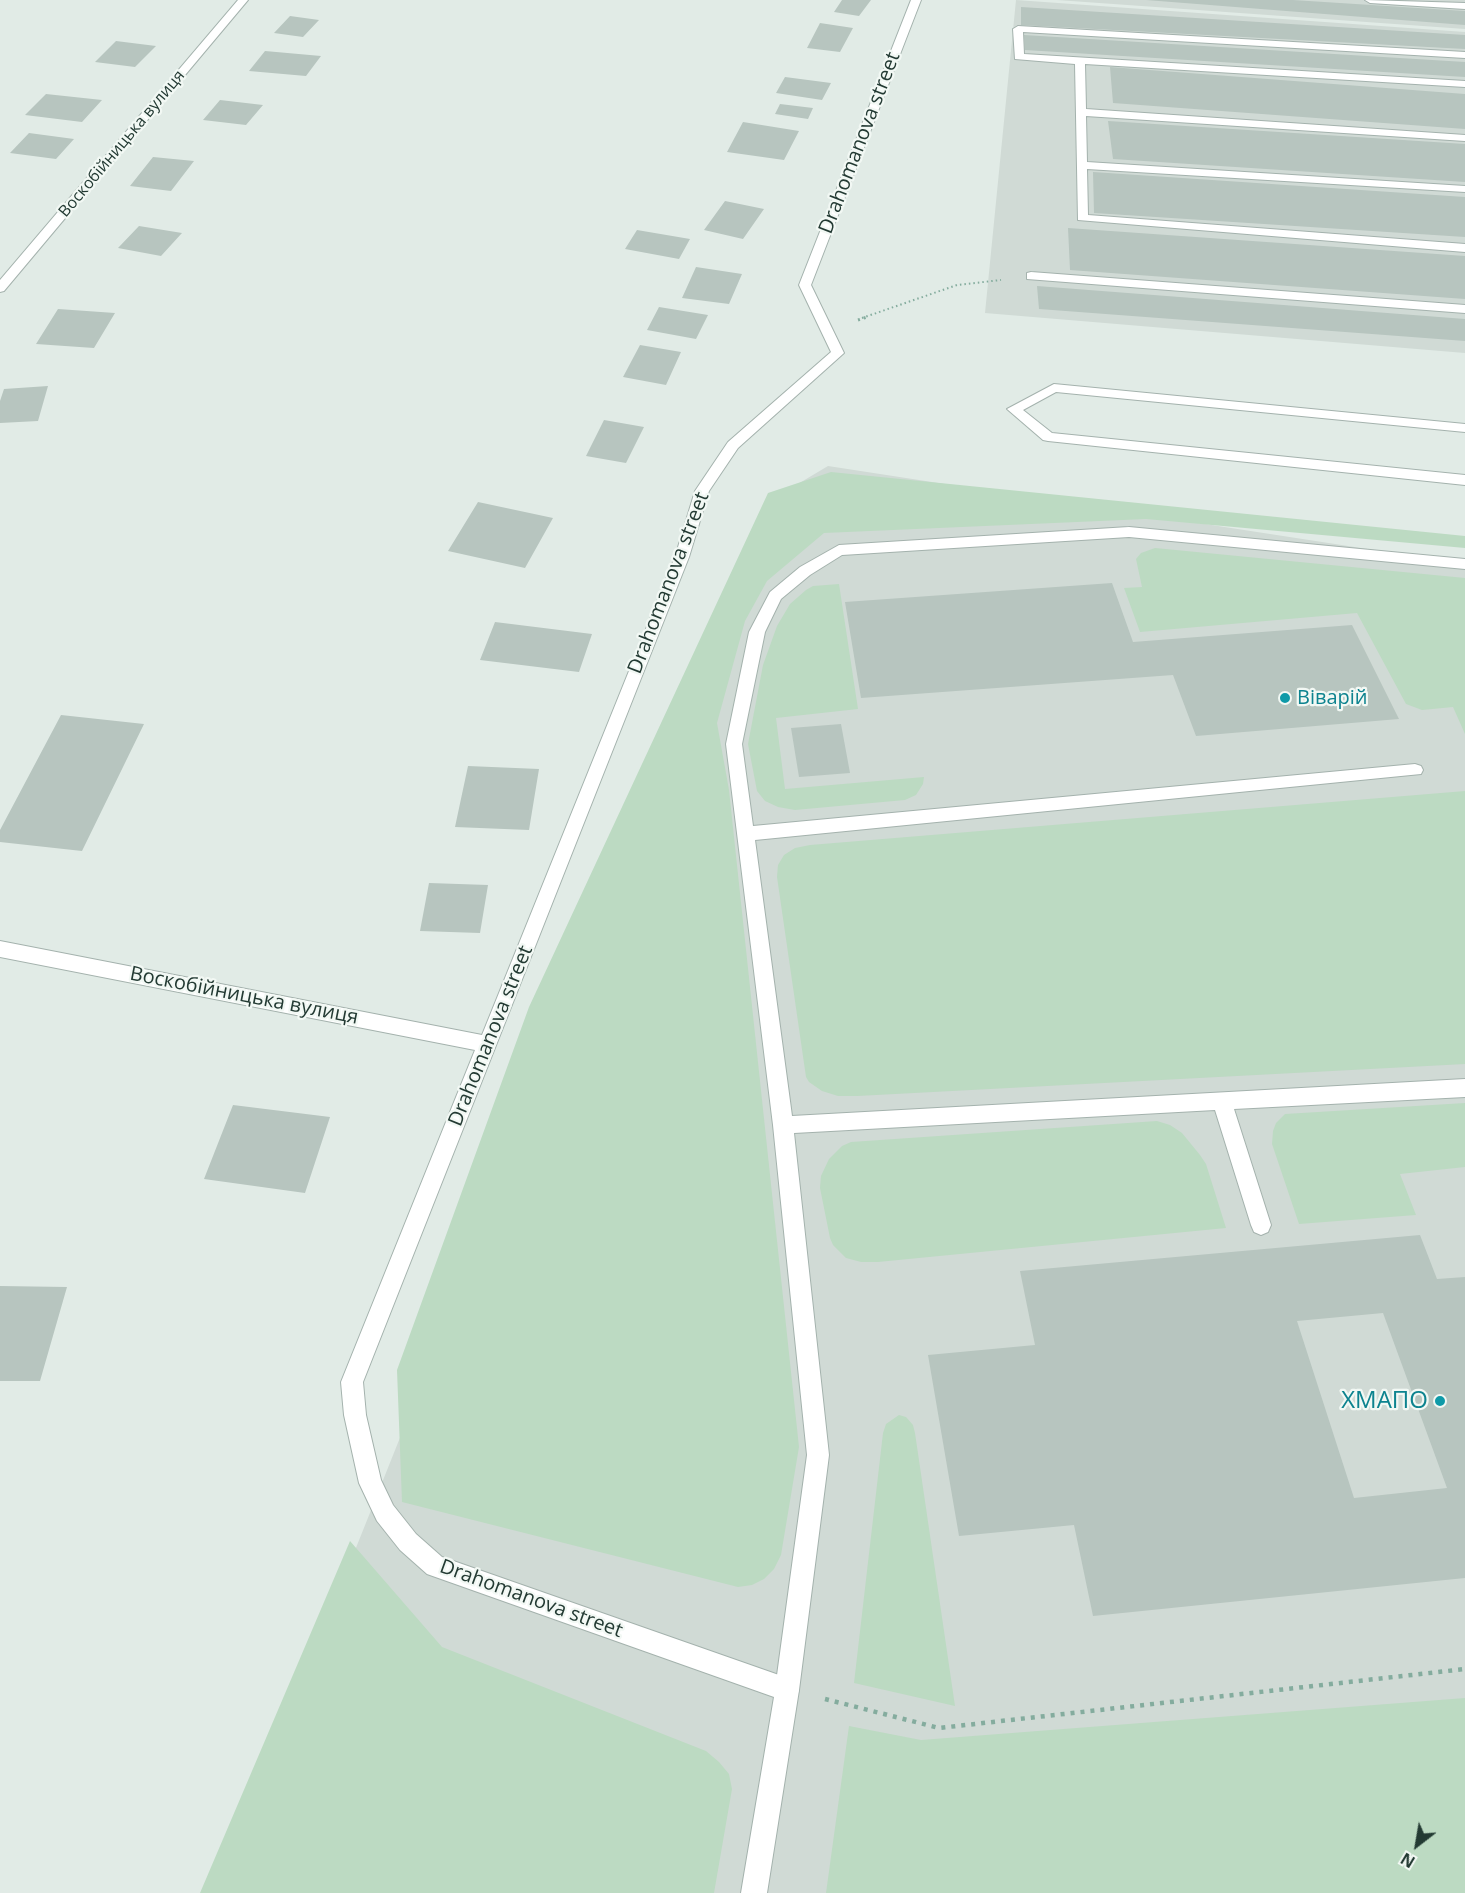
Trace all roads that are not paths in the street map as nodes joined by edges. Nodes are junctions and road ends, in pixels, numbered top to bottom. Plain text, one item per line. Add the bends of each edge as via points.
1 (243, 0) edge
2 (916, 0) edge
3 (1371, 0) edge
4 (1443, 2) edge
5 (1465, 6) edge
6 (1465, 55) edge
7 (1080, 61) junction
8 (1465, 84) edge
9 (1081, 112) junction
10 (1465, 138) edge
11 (1082, 165) junction
12 (1465, 189) edge
13 (1465, 248) edge
14 (1031, 276) road end
15 (0, 288) edge
16 (1465, 309) edge
17 (1465, 428) edge
18 (1465, 480) edge
19 (1465, 564) edge
20 (1414, 770) dead end
21 (745, 834) junction
22 (0, 949) edge
23 (489, 1044) junction
24 (1465, 1088) edge
25 (1221, 1100) junction
26 (783, 1125) junction
27 (1261, 1225) dead end
28 (787, 1690) junction
29 (754, 1893) edge

1 - 15 street, Воскобійницька вулиця
2 - 23 street, Drahomanova street via 805,285 838,353 733,445 702,491 682,557
3 - 4 street
4 - 5 street
6 - 7 street via 1018,28 1019,57
7 - 8 street
7 - 9 street
9 - 10 street
9 - 11 street
11 - 12 street
11 - 13 street via 1082,218
14 - 16 street
17 - 18 street via 1054,388 1014,409 1048,437
19 - 21 street via 1129,532 839,550 775,596 757,632 734,744
20 - 21 street
21 - 26 street
22 - 23 street, Воскобійницька вулиця
23 - 28 street, Drahomanova street via 352,1382 370,1483 385,1513 408,1542 435,1566
24 - 25 street
25 - 26 street
25 - 27 street
26 - 28 street via 818,1455
28 - 29 street

